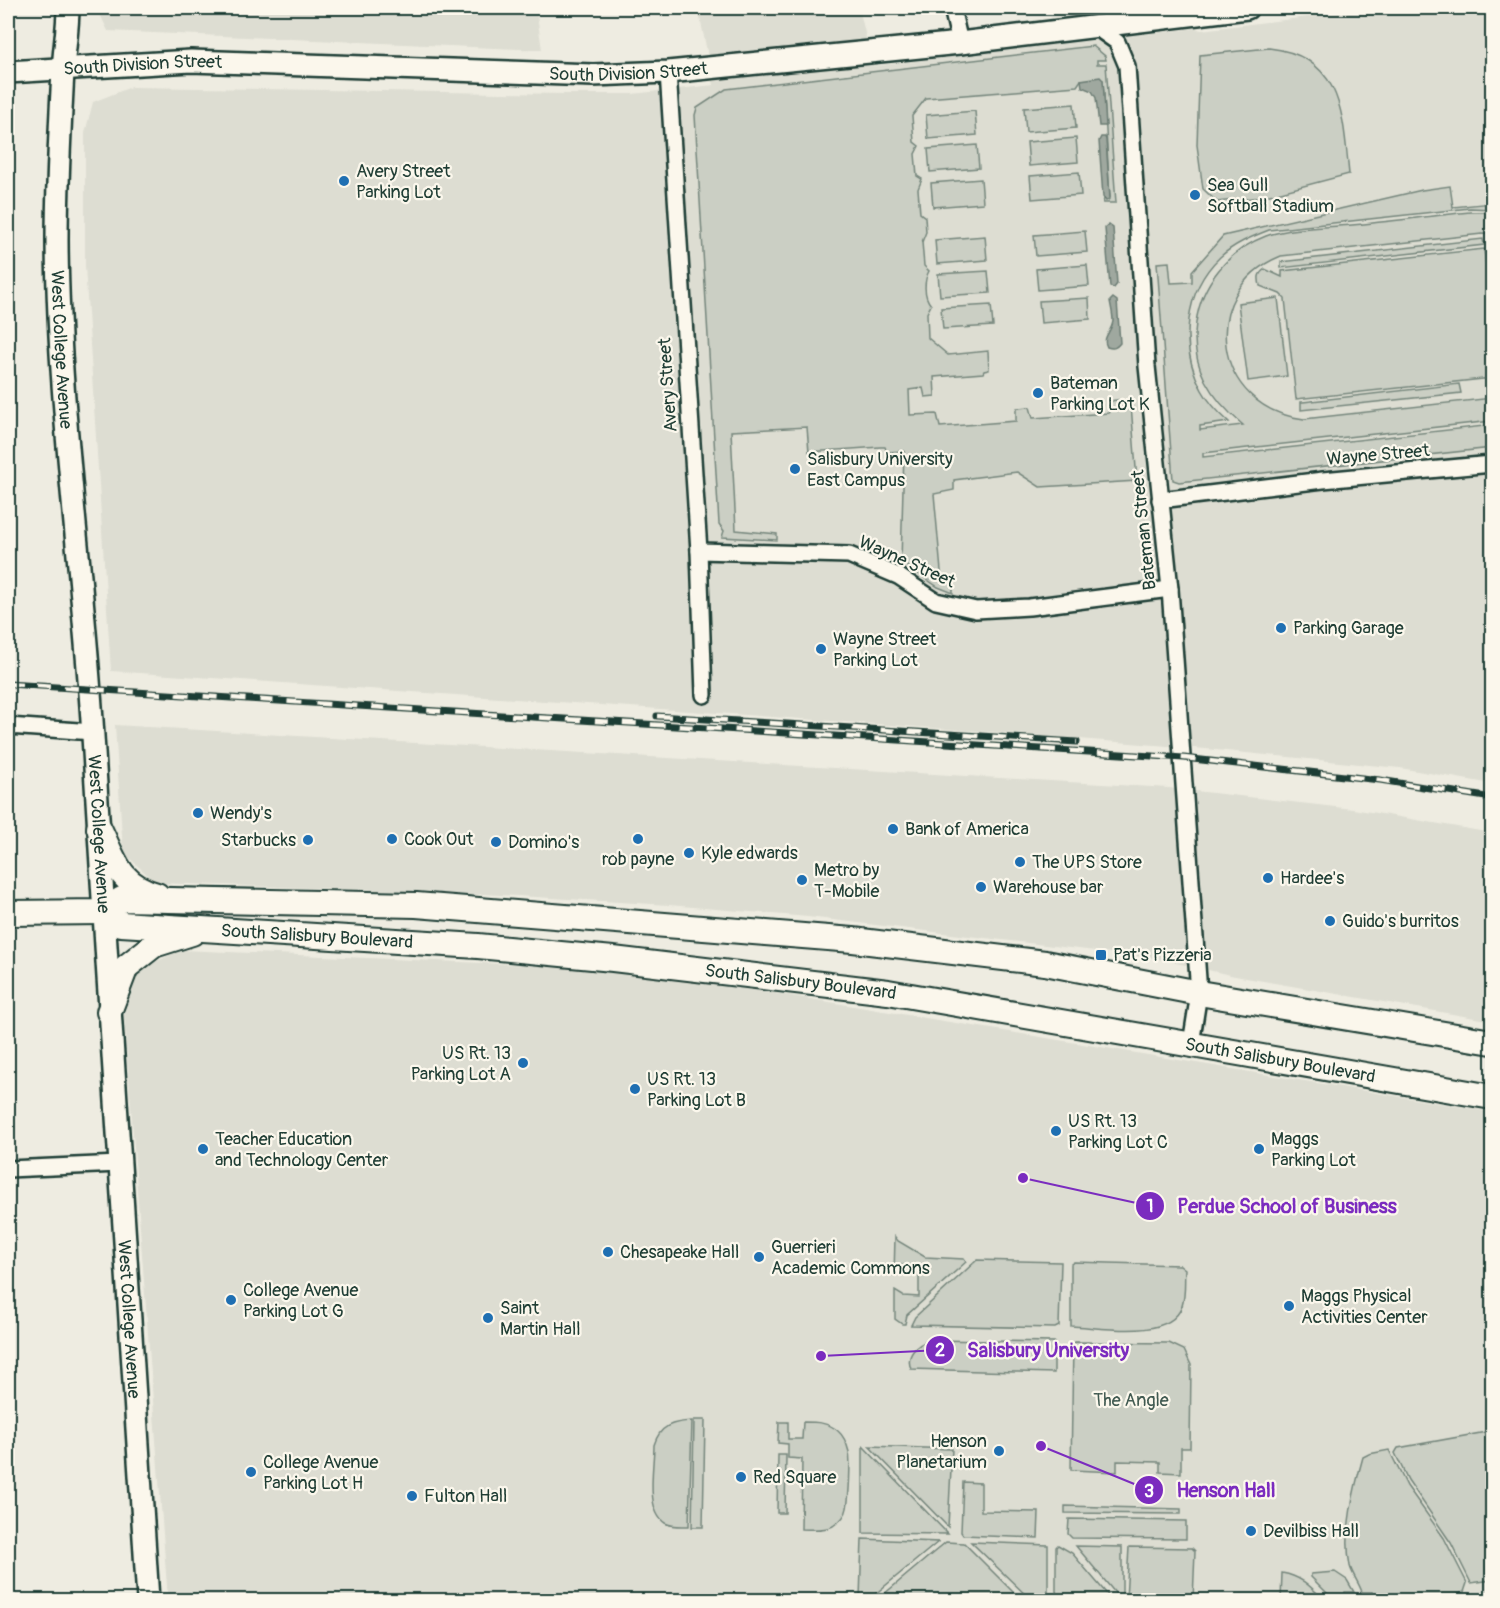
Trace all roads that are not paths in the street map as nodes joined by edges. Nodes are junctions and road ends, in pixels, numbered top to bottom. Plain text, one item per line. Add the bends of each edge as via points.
1 (68, 8) edge
2 (952, 8) edge
3 (1247, 8) edge
4 (1202, 10) edge
5 (1093, 25) junction
6 (960, 43) junction
7 (63, 68) junction
8 (8, 72) edge
9 (668, 72) junction
10 (1492, 464) edge
11 (1160, 500) junction
12 (699, 551) junction
13 (1170, 589) junction
14 (704, 695) dead end
15 (8, 726) edge
16 (93, 732) junction
17 (99, 828) junction
18 (174, 900) junction
19 (103, 912) junction
20 (8, 913) edge
21 (591, 919) junction
22 (206, 929) junction
23 (478, 946) junction
24 (1199, 993) junction
25 (109, 1012) junction
26 (1492, 1042) edge
27 (1191, 1044) junction
28 (1492, 1097) edge
29 (119, 1164) junction
30 (8, 1169) edge
31 (148, 1600) edge

1 - 7 street, West College Avenue
2 - 6 street
3 - 4 street, South Division Street
4 - 5 street, South Division Street
5 - 6 street, South Division Street
5 - 11 street, Bateman Street via 1116,42 1127,66
6 - 9 street, South Division Street
7 - 8 street, South Division Street
7 - 9 street, South Division Street via 191,61 593,75
7 - 16 street, West College Avenue via 57,241 70,483
9 - 12 street, Avery Street
10 - 11 street, Wayne Street
11 - 13 street, Bateman Street
12 - 13 street, Wayne Street via 849,555 898,576 936,601 976,610
12 - 14 street, Avery Street
13 - 24 street, Bateman Street
15 - 16 street
16 - 17 street, West College Avenue
17 - 18 main road via 130,884 140,891
17 - 19 street, West College Avenue
18 - 19 main road, South Salisbury Boulevard via 123,899
18 - 21 main road, South Salisbury Boulevard via 416,905
19 - 20 main road, South Salisbury Boulevard
19 - 22 main road, South Salisbury Boulevard via 121,924
19 - 25 street, West College Avenue
21 - 23 main road via 556,931 490,926 479,932
21 - 24 main road, South Salisbury Boulevard via 832,938 1045,963
22 - 23 main road, South Salisbury Boulevard
22 - 25 main road via 154,945 126,967
23 - 27 main road, South Salisbury Boulevard via 888,992
24 - 26 main road, South Salisbury Boulevard
24 - 27 street, Bateman Street
25 - 29 street, West College Avenue
27 - 28 main road, South Salisbury Boulevard
29 - 30 street
29 - 31 street, West College Avenue

